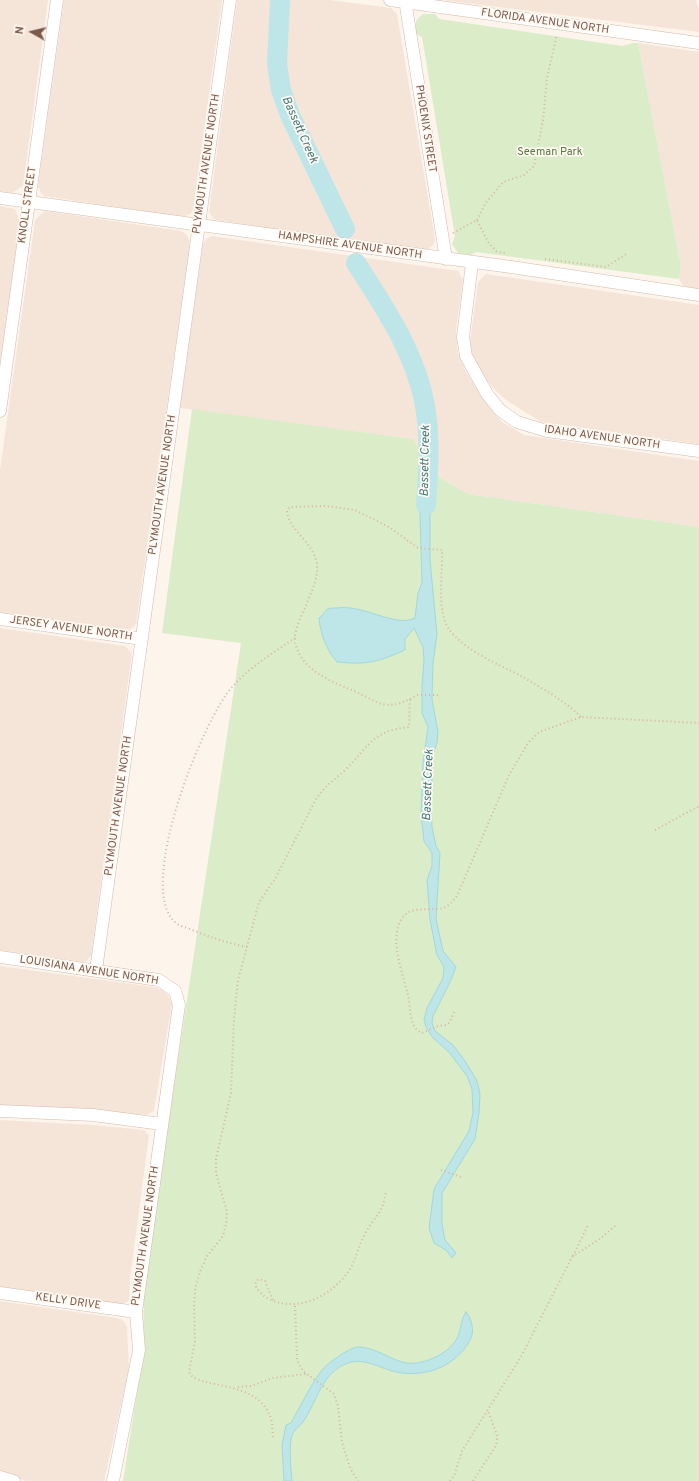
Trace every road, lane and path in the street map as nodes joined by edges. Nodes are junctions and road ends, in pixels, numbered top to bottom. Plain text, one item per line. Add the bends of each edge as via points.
1 (57, 0) edge
2 (230, 0) edge
3 (390, 0) edge
4 (404, 1) edge
5 (559, 24) junction
6 (699, 43) edge
7 (0, 198) edge
8 (29, 202) junction
9 (477, 220) junction
10 (199, 225) junction
11 (442, 236) junction
12 (628, 253) dead end
13 (511, 254) dead end
14 (539, 258) dead end
15 (446, 259) junction
16 (472, 263) junction
17 (699, 295) edge
18 (0, 411) edge
19 (699, 451) edge
20 (0, 619) edge
21 (295, 638) junction
22 (142, 639) junction
23 (440, 698) dead end
24 (410, 699) junction
25 (581, 717) junction
26 (699, 723) edge
27 (699, 806) edge
28 (655, 830) dead end
29 (247, 947) junction
30 (0, 957) edge
31 (96, 970) junction
32 (175, 990) joint
33 (454, 1012) dead end
34 (0, 1111) edge
35 (162, 1124) junction
36 (440, 1170) dead end
37 (461, 1177) dead end
38 (386, 1190) dead end
39 (588, 1225) dead end
40 (615, 1226) dead end
41 (572, 1257) junction
42 (0, 1293) edge
43 (273, 1300) junction
44 (295, 1306) junction
45 (136, 1312) junction
46 (306, 1374) junction
47 (236, 1388) junction
48 (488, 1411) junction
49 (273, 1437) dead end
50 (0, 1477) edge
51 (14, 1481) edge
52 (113, 1481) edge
53 (358, 1481) edge
54 (450, 1481) edge
55 (473, 1481) edge

1 - 8 street, KNOLL STREET
2 - 10 street, PLYMOUTH AVENUE NORTH
3 - 4 street, FLORIDA AVENUE NORTH
4 - 5 street, FLORIDA AVENUE NORTH
4 - 11 street, PHOENIX STREET
5 - 6 street, FLORIDA AVENUE NORTH
5 - 9 path via 547,78 542,127 534,166 524,175 503,182
7 - 8 street, HAMPSHIRE AVENUE NORTH
8 - 10 street, HAMPSHIRE AVENUE NORTH
8 - 18 street, KNOLL STREET
9 - 11 path
9 - 13 path via 488,242 497,252
10 - 15 street, HAMPSHIRE AVENUE NORTH
10 - 22 street, PLYMOUTH AVENUE NORTH
11 - 15 street, PHOENIX STREET
12 - 14 path via 606,267
15 - 16 street, HAMPSHIRE AVENUE NORTH
16 - 17 street, HAMPSHIRE AVENUE NORTH
16 - 19 street, IDAHO AVENUE NORTH via 463,337 466,356 487,394 500,410 517,422 547,431
20 - 22 street, JERSEY AVENUE NORTH
21 - 24 path via 296,646 304,659 331,682 366,695 378,704 388,706
21 - 25 path via 304,608 312,593 317,565 316,557 288,517 287,511 290,507 326,506 355,510 389,527 418,548 442,550 441,602 444,619 452,633 466,645 572,708
21 - 29 path via 256,665 232,687 214,715 182,786 166,848 163,884 166,906 176,923 220,942
22 - 31 street, PLYMOUTH AVENUE NORTH
23 - 24 path via 437,695 418,695
24 - 29 path via 409,728 392,729 380,735 324,788 312,805 275,879 259,902
25 - 26 path
25 - 33 path via 539,732 528,743 509,775 450,905 415,910 401,920 397,941 399,965 412,1020 420,1032 426,1032 446,1025
27 - 28 path
29 - 47 path via 238,980 229,1104 216,1159 216,1173 227,1212 226,1224 223,1236 208,1256 196,1285 195,1341 189,1372 198,1380
30 - 31 street, LOUISIANA AVENUE NORTH
31 - 32 street, LOUISIANA AVENUE NORTH via 159,980
32 - 35 street, PLYMOUTH AVENUE NORTH via 179,1005
34 - 35 street via 93,1116
35 - 45 street, PLYMOUTH AVENUE NORTH
36 - 37 path
38 - 44 path via 384,1206 364,1235 349,1272 338,1285 323,1295
39 - 41 path
40 - 41 path
41 - 48 path via 522,1355
42 - 45 street, KELLY DRIVE
43 - 43 path via 265,1281 256,1281 256,1287 262,1294
43 - 44 path
44 - 46 path via 297,1360
45 - 52 street, PLYMOUTH AVENUE NORTH via 139,1350
46 - 47 path via 273,1378
46 - 53 path via 334,1394 342,1442 350,1468
47 - 49 path via 255,1398 267,1409 272,1420
48 - 54 path via 462,1451
48 - 55 path via 498,1441
50 - 51 street

